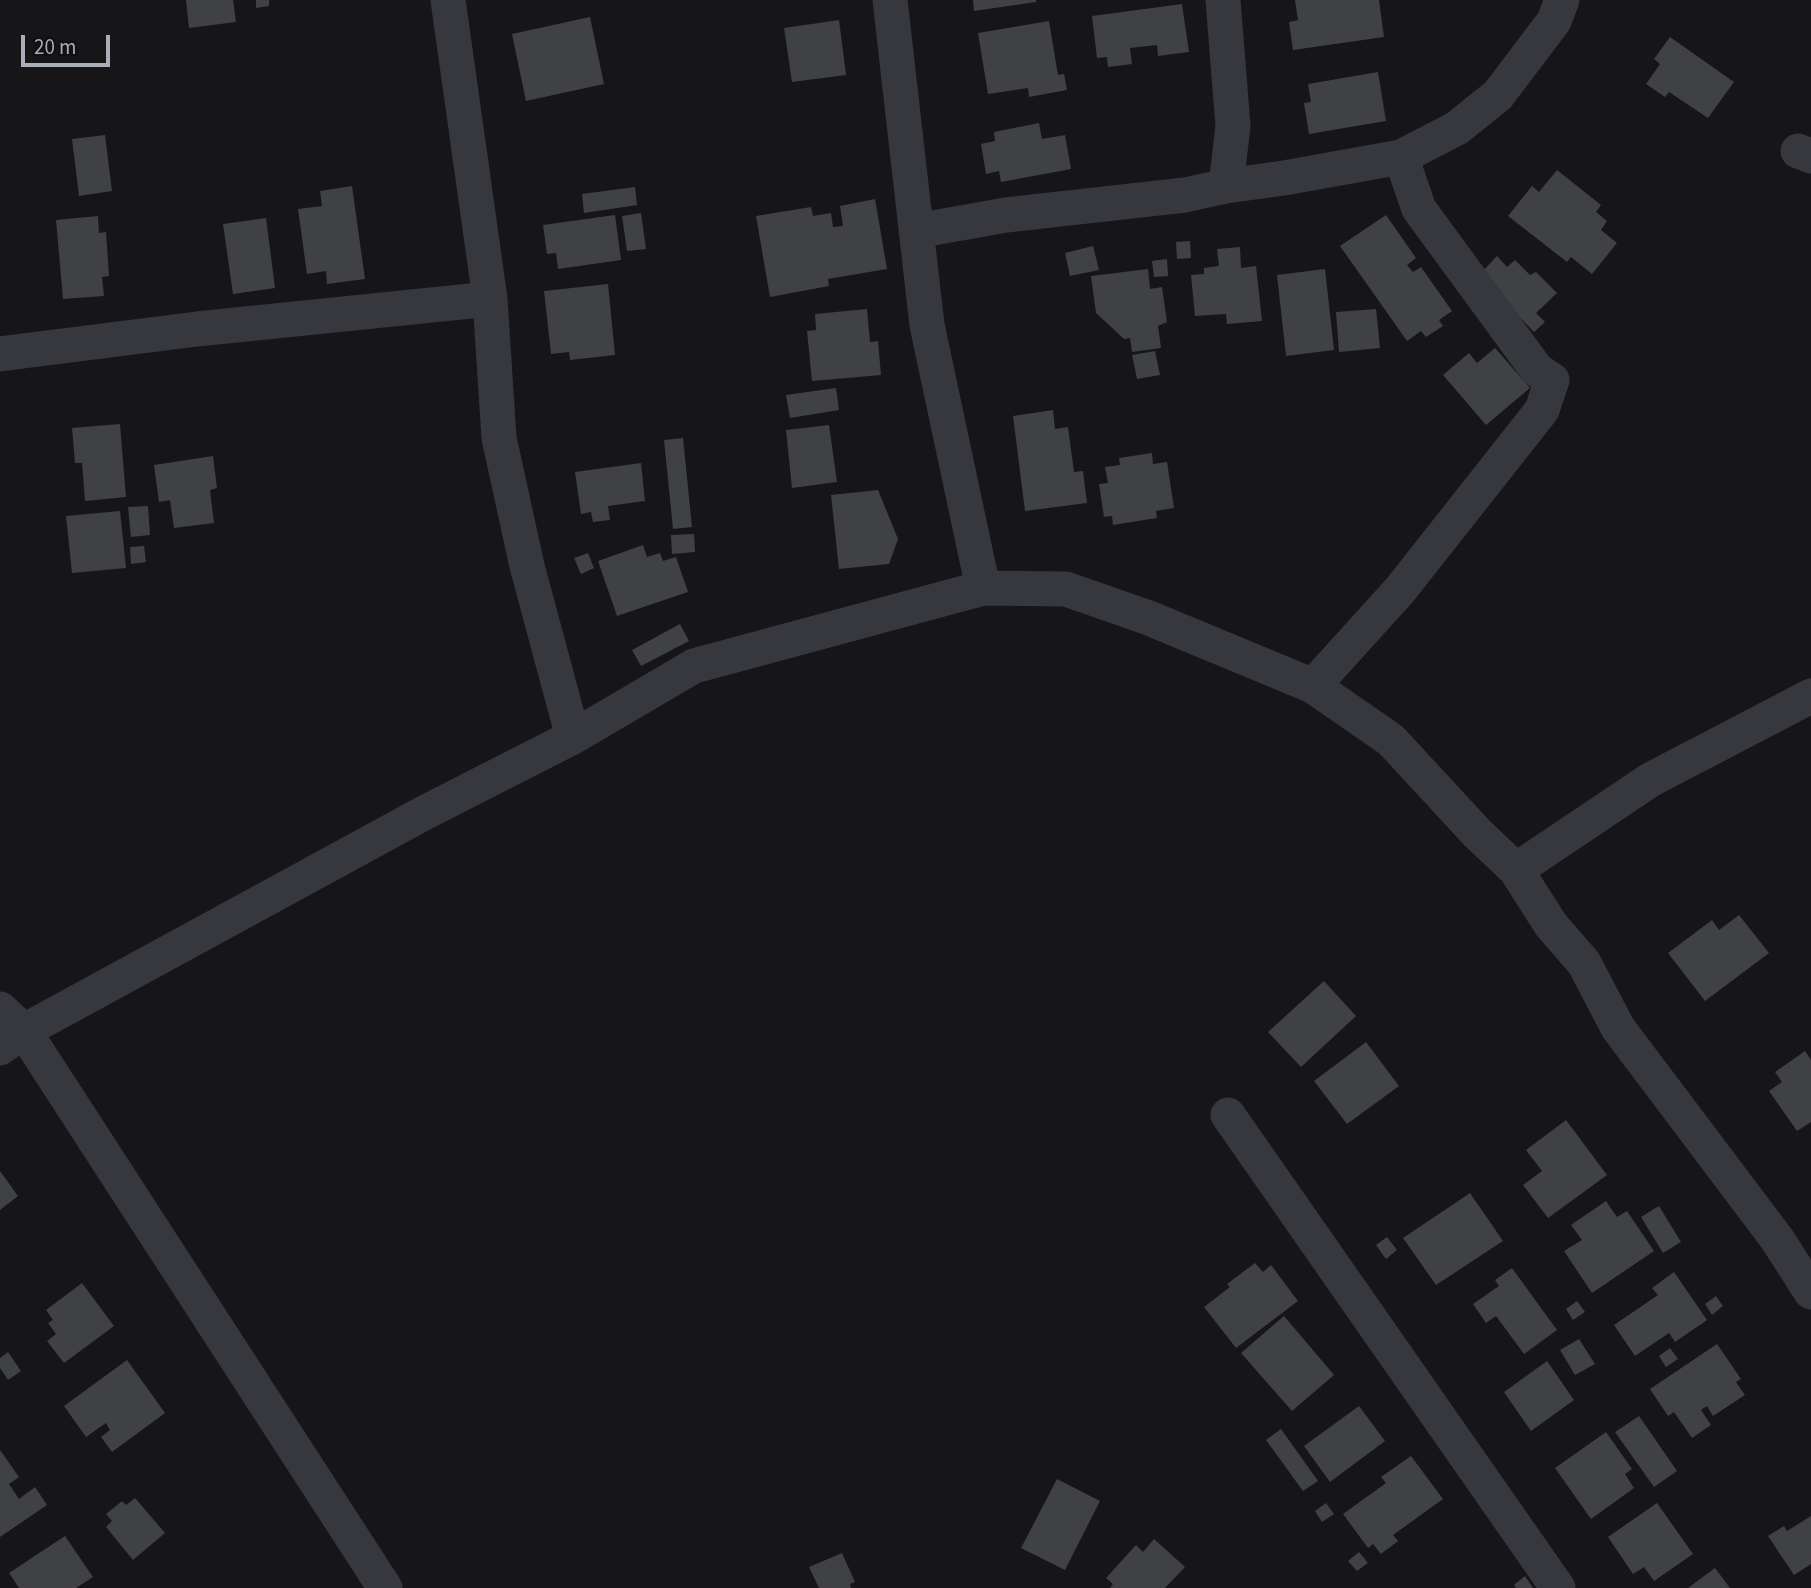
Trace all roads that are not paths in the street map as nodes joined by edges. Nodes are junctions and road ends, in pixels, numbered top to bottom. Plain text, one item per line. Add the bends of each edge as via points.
1 (448, 0) edge
2 (890, 0) edge
3 (1223, 0) edge
4 (1562, 0) edge
5 (1401, 156) junction
6 (1226, 186) junction
7 (916, 231) junction
8 (491, 299) junction
9 (0, 354) edge
10 (983, 588) junction
11 (1313, 686) junction
12 (1807, 707) edge
13 (573, 737) junction
14 (1516, 870) junction
15 (8, 1029) edge
16 (1228, 1115) dead end
17 (1811, 1292) edge
18 (385, 1588) edge
19 (1558, 1588) edge

1 - 8 street
2 - 7 street
3 - 6 street via 1233,126
4 - 5 street via 1554,21 1498,95 1457,128
5 - 6 street
5 - 11 street via 1419,209 1537,370 1552,380 1542,410 1400,590
6 - 7 street
7 - 10 street via 927,325
8 - 9 street
8 - 13 street via 499,438 527,566
10 - 11 street via 1066,589
10 - 13 street via 694,666
11 - 14 street via 1391,740
12 - 14 street via 1650,780
13 - 15 street
14 - 17 street via 1551,925 1584,962 1618,1028 1777,1239
15 - 18 street
16 - 19 street

